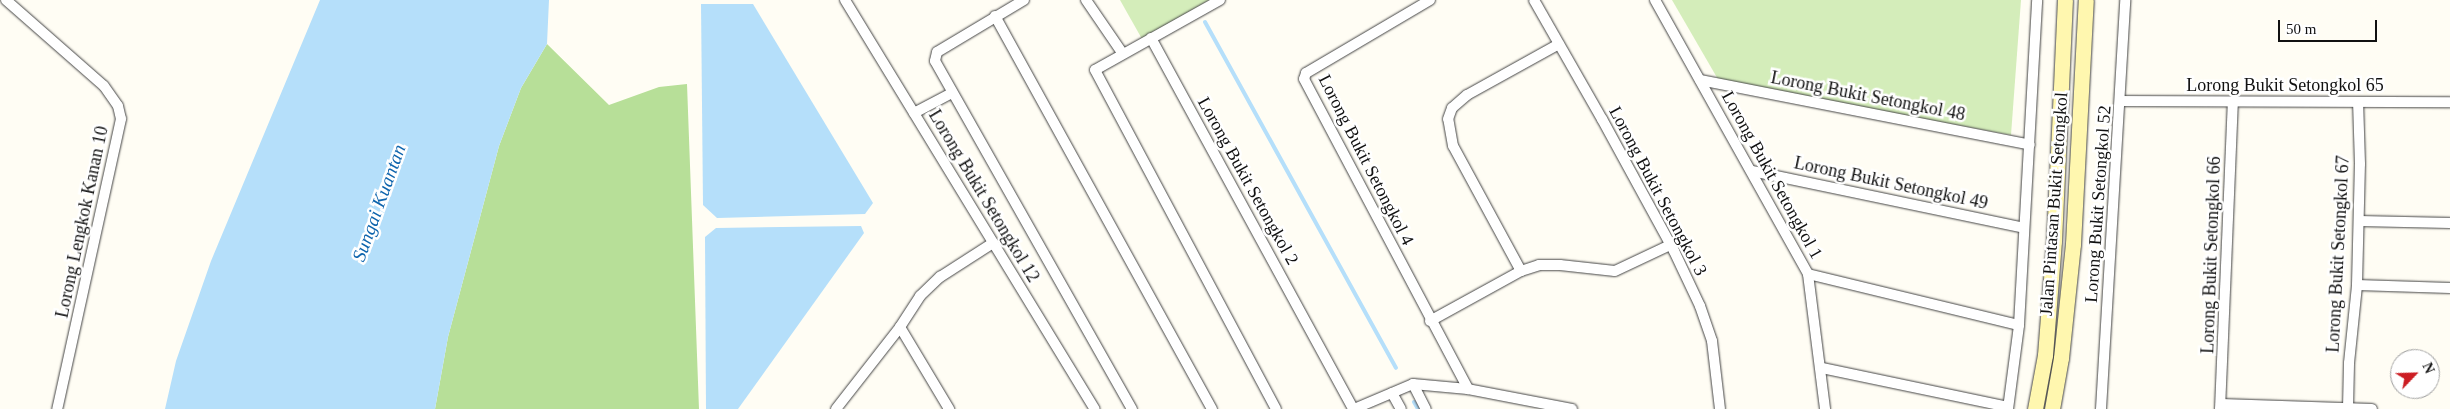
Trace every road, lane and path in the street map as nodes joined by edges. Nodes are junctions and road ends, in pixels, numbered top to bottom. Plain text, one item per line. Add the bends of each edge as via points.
1 (6, 0) edge
2 (1024, 0) edge
3 (1086, 0) edge
4 (1220, 0) edge
5 (1430, 0) edge
6 (1534, 0) edge
7 (1655, 0) edge
8 (2037, 0) edge
9 (2066, 0) edge
10 (2086, 0) edge
11 (2125, 0) edge
12 (847, 1) edge
13 (995, 16) junction
14 (1151, 38) junction
15 (1559, 44) junction
16 (1123, 54) junction
17 (1700, 80) junction
18 (952, 93) junction
19 (2121, 100) junction
20 (2234, 102) junction
21 (2358, 102) junction
22 (2450, 102) edge
23 (914, 113) junction
24 (2030, 145) junction
25 (1752, 171) junction
26 (2358, 221) junction
27 (2450, 224) edge
28 (2024, 228) junction
29 (993, 243) junction
30 (1670, 245) junction
31 (1521, 271) junction
32 (1808, 274) junction
33 (2357, 285) junction
34 (2450, 288) edge
35 (1430, 321) junction
36 (2019, 324) junction
37 (900, 327) junction
38 (1822, 368) junction
39 (1413, 384) junction
40 (1468, 390) junction
41 (1392, 393) junction
42 (2221, 407) edge
43 (2008, 408) edge
44 (2348, 408) edge
45 (57, 409) edge
46 (836, 409) edge
47 (949, 409) edge
48 (1095, 409) edge
49 (1132, 409) edge
50 (1212, 409) edge
51 (1276, 409) edge
52 (1354, 409) edge
53 (1401, 409) edge
54 (1426, 409) edge
55 (1572, 409) edge
56 (1720, 409) edge
57 (1826, 409) edge
58 (2035, 409) edge
59 (2052, 409) edge
60 (2102, 409) edge
61 (2372, 409) edge

1 - 45 street, Lorong Lengkok Kanan 10 via 104,86 118,106 121,119
2 - 13 street
3 - 16 street
4 - 14 street
5 - 35 street, Lorong Bukit Setongkol 4 via 1306,73 1304,79
6 - 15 street, Lorong Bukit Setongkol 3
7 - 17 street, Lorong Bukit Setongkol 1
8 - 24 street
9 - 58 main road, Jalan Pintasan Bukit Setongkol via 2054,241 2045,355
10 - 59 main road, Jalan Pintasan Bukit Setongkol via 2073,244
11 - 19 street, Lorong Bukit Setongkol 52
12 - 23 street, Lorong Bukit Setongkol 12
13 - 18 street via 937,52 936,66
13 - 50 street
14 - 16 street
14 - 52 street, Lorong Bukit Setongkol 2
15 - 30 street, Lorong Bukit Setongkol 3
15 - 31 street via 1467,95 1452,108 1448,119 1452,146
16 - 51 street via 1094,70
17 - 24 street, Lorong Bukit Setongkol 48
17 - 25 street, Lorong Bukit Setongkol 1
18 - 23 street
18 - 49 street
19 - 20 street, Lorong Bukit Setongkol 65
19 - 60 street, Lorong Bukit Setongkol 52
20 - 21 street, Lorong Bukit Setongkol 65
20 - 42 street, Lorong Bukit Setongkol 66
21 - 22 street, Lorong Bukit Setongkol 65
21 - 26 street, Lorong Bukit Setongkol 67
23 - 29 street, Lorong Bukit Setongkol 12
24 - 28 street
25 - 28 street, Lorong Bukit Setongkol 49
25 - 32 street, Lorong Bukit Setongkol 1
26 - 27 street
26 - 33 street, Lorong Bukit Setongkol 67
28 - 36 street
29 - 37 street via 940,277 920,296
29 - 48 street, Lorong Bukit Setongkol 12
30 - 31 street via 1615,271 1539,265
30 - 56 street, Lorong Bukit Setongkol 3 via 1700,306 1712,341
31 - 35 street
32 - 36 street
32 - 38 street, Lorong Bukit Setongkol 1
33 - 34 street
33 - 44 street, Lorong Bukit Setongkol 67
35 - 40 street, Lorong Bukit Setongkol 4
36 - 43 street
37 - 46 street
37 - 47 street
38 - 43 street
38 - 57 street, Lorong Bukit Setongkol 1
39 - 40 street
39 - 41 street
39 - 54 street
40 - 55 street
41 - 52 street
41 - 53 street
42 - 44 street
44 - 61 street

